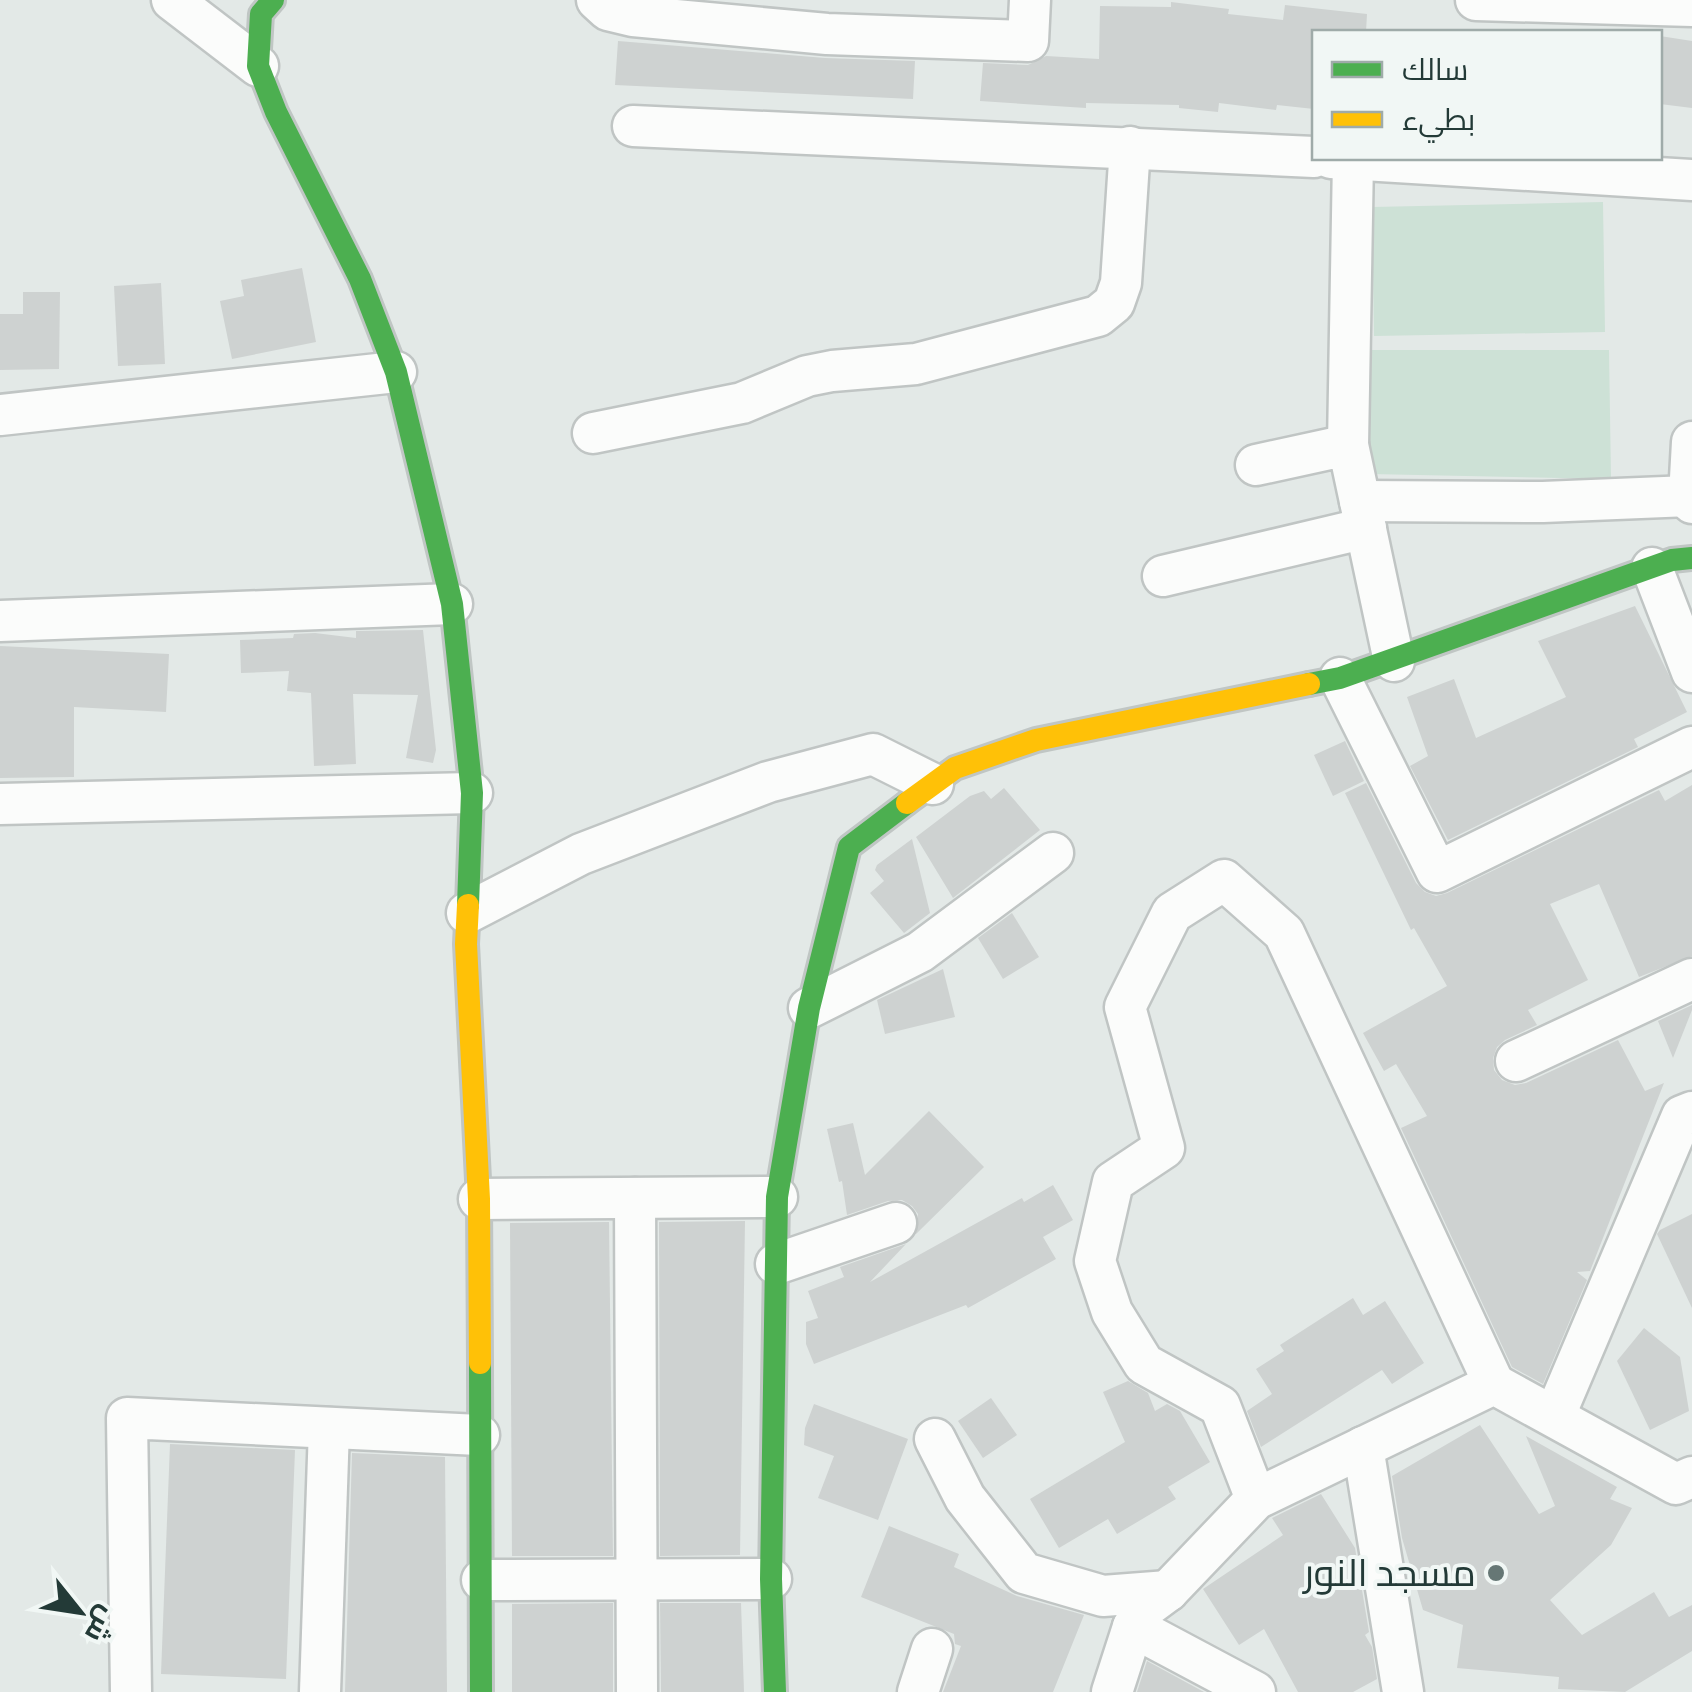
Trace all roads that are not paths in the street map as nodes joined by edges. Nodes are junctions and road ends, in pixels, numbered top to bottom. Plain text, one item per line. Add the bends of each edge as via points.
1 (172, 0) edge
2 (273, 0) edge
3 (597, 0) edge
4 (1030, 0) edge
5 (1476, 0) edge
6 (1692, 6) edge
7 (828, 17) edge
8 (258, 66) junction
9 (633, 126) dead end
10 (1130, 147) junction
11 (1312, 156) edge
12 (1353, 160) edge
13 (1369, 160) edge
14 (1692, 180) edge
15 (396, 372) junction
16 (0, 415) edge
17 (592, 433) dead end
18 (1692, 442) edge
19 (1348, 444) junction
20 (1256, 465) dead end
21 (1691, 500) edge
22 (1363, 515) junction
23 (1692, 558) edge
24 (1652, 568) junction
25 (1163, 576) dead end
26 (452, 604) junction
27 (0, 621) edge
28 (1394, 661) junction
29 (1692, 672) edge
30 (1340, 678) junction
31 (1692, 747) edge
32 (933, 784) junction
33 (472, 793) junction
34 (0, 804) edge
35 (1053, 853) dead end
36 (468, 913) junction
37 (1692, 979) edge
38 (809, 1008) junction
39 (1516, 1061) dead end
40 (1692, 1112) edge
41 (635, 1198) junction
42 (777, 1198) junction
43 (479, 1199) junction
44 (896, 1224) dead end
45 (776, 1264) junction
46 (1494, 1384) junction
47 (1555, 1415) junction
48 (328, 1428) junction
49 (479, 1435) junction
50 (935, 1439) dead end
51 (1363, 1447) junction
52 (1687, 1485) edge
53 (1256, 1499) junction
54 (771, 1579) junction
55 (482, 1580) junction
56 (638, 1580) junction
57 (1168, 1591) junction
58 (1133, 1627) junction
59 (932, 1649) dead end
60 (131, 1692) edge
61 (320, 1692) edge
62 (481, 1692) edge
63 (637, 1692) edge
64 (776, 1692) edge
65 (918, 1692) edge
66 (1112, 1692) edge
67 (1255, 1692) edge
68 (1404, 1692) edge

1 - 8 street
2 - 8 street via 262,14
3 - 7 street via 634,16
4 - 7 street via 1028,41
5 - 6 street
8 - 15 street via 360,279
9 - 10 street
10 - 11 street
10 - 17 street via 1121,284 1114,303 1098,316 916,364 808,376 742,403
12 - 19 street
13 - 14 street
15 - 16 street
15 - 26 street
18 - 21 street
19 - 20 street
19 - 22 street
21 - 22 street
22 - 25 street
22 - 28 street
23 - 24 street
24 - 28 street
24 - 29 street
26 - 27 street
26 - 33 street
28 - 30 street
30 - 31 street via 1437,872
30 - 32 street via 1036,740 955,768
32 - 36 street via 872,754 768,782 580,854
32 - 38 street via 849,848
33 - 34 street
33 - 36 street
35 - 38 street via 920,952
36 - 43 street
37 - 39 street
38 - 42 street
40 - 47 street via 1682,1116
41 - 42 street
41 - 43 street
41 - 56 street
42 - 45 street
43 - 49 street
44 - 45 street
45 - 54 street
46 - 47 street
46 - 51 street
46 - 53 street via 1284,933 1224,880 1172,913 1125,1007 1164,1148 1113,1182 1095,1261 1112,1312 1144,1364 1220,1406
47 - 52 street
48 - 49 street
48 - 60 street via 127,1418
48 - 61 street
49 - 55 street
50 - 57 street via 965,1498 1024,1573 1103,1596
51 - 53 street
51 - 68 street
53 - 57 street
54 - 56 street
54 - 64 street
55 - 56 street
55 - 62 street
56 - 63 street
57 - 58 street
58 - 66 street
58 - 67 street
59 - 65 street

